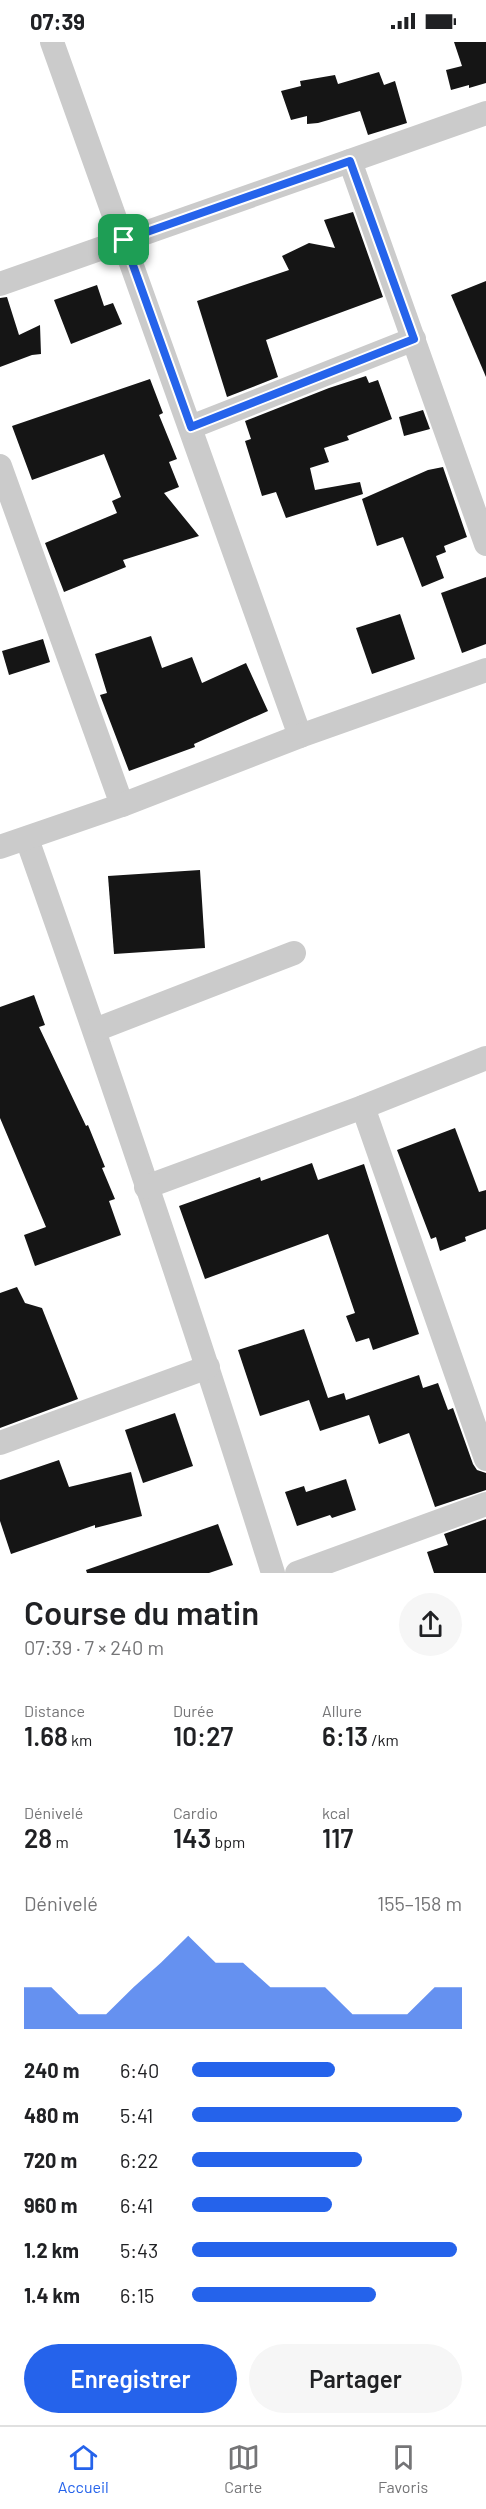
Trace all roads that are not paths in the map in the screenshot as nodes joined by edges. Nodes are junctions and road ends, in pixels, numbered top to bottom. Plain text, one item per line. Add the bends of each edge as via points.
1 (52, 42) edge
2 (486, 113) edge
3 (350, 161) junction
4 (124, 240) junction
5 (0, 284) edge
6 (414, 339) junction
7 (191, 427) junction
8 (0, 466) edge
9 (486, 544) edge
10 (486, 670) edge
11 (300, 736) junction
12 (122, 805) junction
13 (27, 838) junction
14 (0, 847) edge
15 (294, 953) dead end
16 (95, 1029) junction
17 (486, 1058) edge
18 (363, 1107) junction
19 (146, 1187) junction
20 (208, 1367) junction
21 (0, 1443) edge
22 (486, 1459) edge
23 (486, 1504) edge
24 (273, 1573) edge
25 (297, 1573) edge

1 - 4 street
2 - 3 street
3 - 4 street
3 - 6 street
4 - 5 street
4 - 7 street
6 - 7 street
6 - 9 street
7 - 11 street
8 - 12 street
10 - 11 street
11 - 12 street
12 - 13 street
13 - 14 street
13 - 16 street
15 - 16 street
16 - 19 street
17 - 18 street
18 - 19 street
18 - 22 street
19 - 20 street
20 - 21 street
20 - 24 street
23 - 25 street

